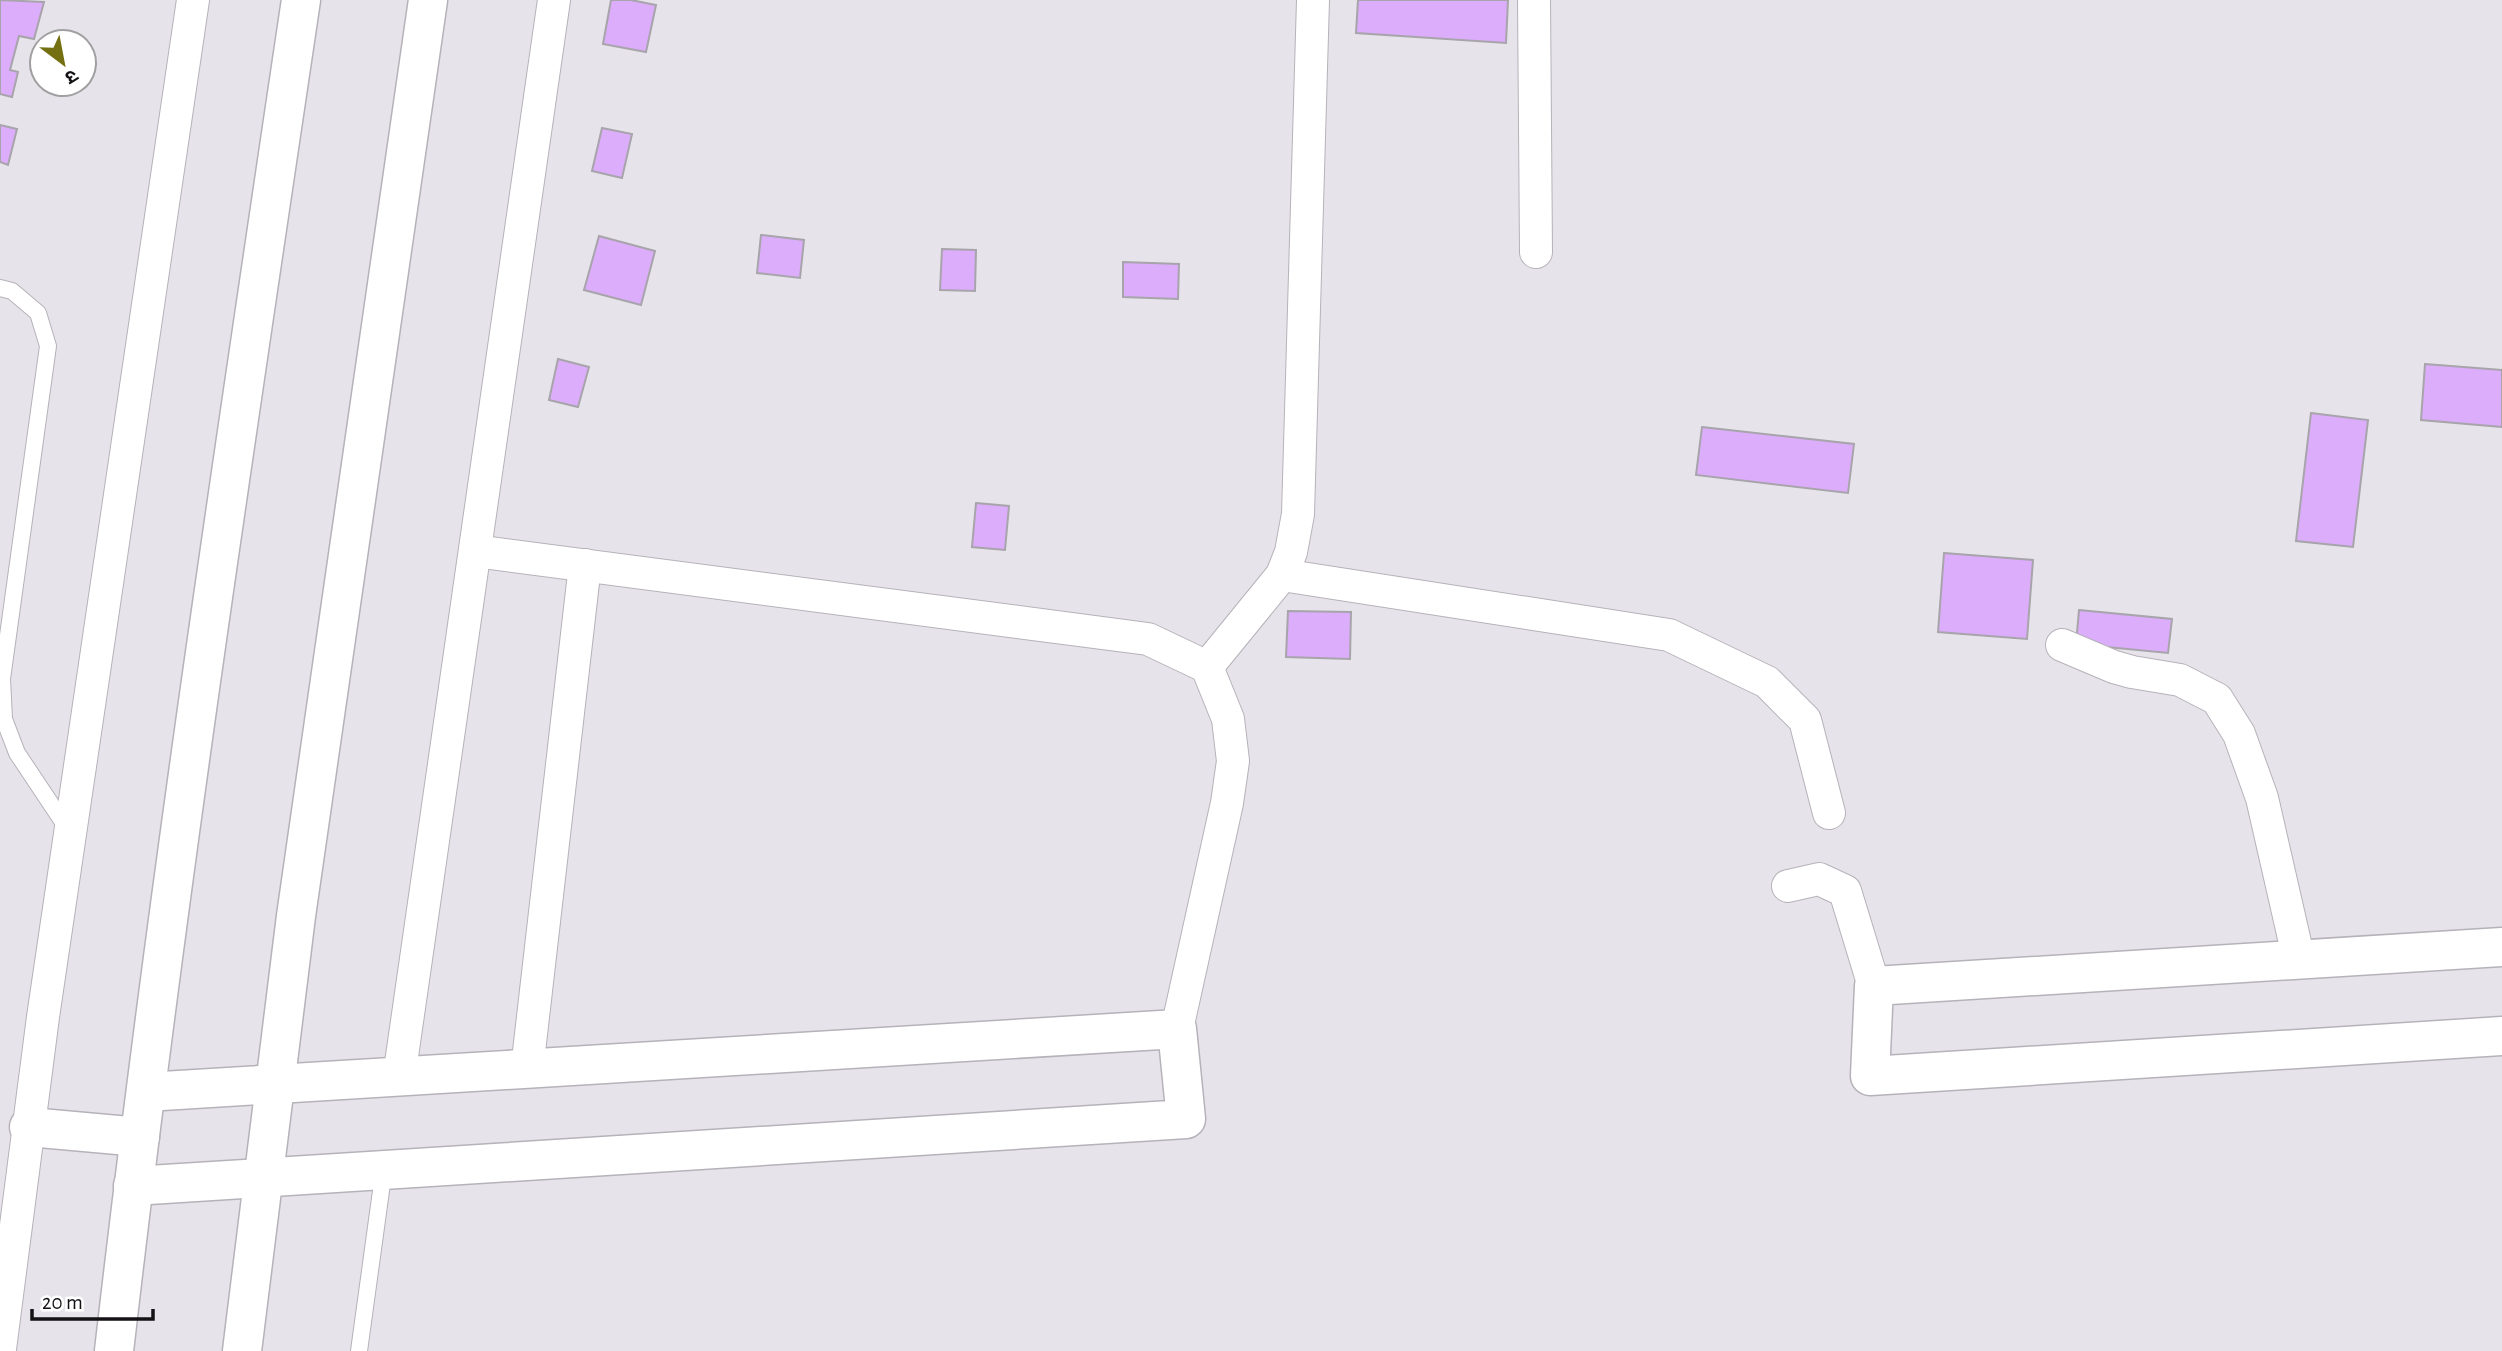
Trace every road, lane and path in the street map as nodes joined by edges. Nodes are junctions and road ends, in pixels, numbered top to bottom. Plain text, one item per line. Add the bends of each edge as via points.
1 (193, 0) edge
2 (301, 0) edge
3 (428, 0) edge
4 (554, 0) edge
5 (1313, 0) edge
6 (1534, 0) edge
7 (1536, 251) dead end
8 (0, 288) edge
9 (475, 551) junction
10 (585, 565) junction
11 (1282, 575) junction
12 (2062, 645) dead end
13 (1207, 667) junction
14 (1829, 813) dead end
15 (70, 833) junction
16 (1788, 886) dead end
17 (2502, 947) edge
18 (2299, 960) junction
19 (1874, 986) junction
20 (1177, 1029) junction
21 (2502, 1036) edge
22 (527, 1069) junction
23 (399, 1077) junction
24 (275, 1084) junction
25 (146, 1092) junction
26 (29, 1127) junction
27 (140, 1137) junction
28 (384, 1170) junction
29 (264, 1178) junction
30 (133, 1186) junction
31 (0, 1349) edge
32 (114, 1351) edge
33 (242, 1351) edge
34 (359, 1351) edge

1 - 15 street
2 - 25 street via 213,593
3 - 24 street
4 - 9 street
5 - 11 street via 1298,514
6 - 7 street
8 - 15 lane via 12,291 38,313 48,346 2,679 4,719 17,753
9 - 10 street
9 - 23 street
10 - 13 street via 1148,639
10 - 22 street
11 - 13 street
11 - 14 street via 1669,635 1767,682 1805,720
12 - 18 street via 2132,672 2180,680 2217,699 2239,734 2262,799
13 - 20 street via 1228,719 1233,761
15 - 26 street
16 - 19 street via 1819,879 1845,891
17 - 18 street
18 - 19 street
19 - 21 street via 1870,1076
20 - 22 street
20 - 28 street via 1186,1119
22 - 23 street
23 - 24 street
24 - 25 street
24 - 29 street
25 - 27 street
26 - 27 street
26 - 31 street
27 - 30 street
28 - 29 street
28 - 34 lane
29 - 30 street
29 - 33 street
30 - 32 street

